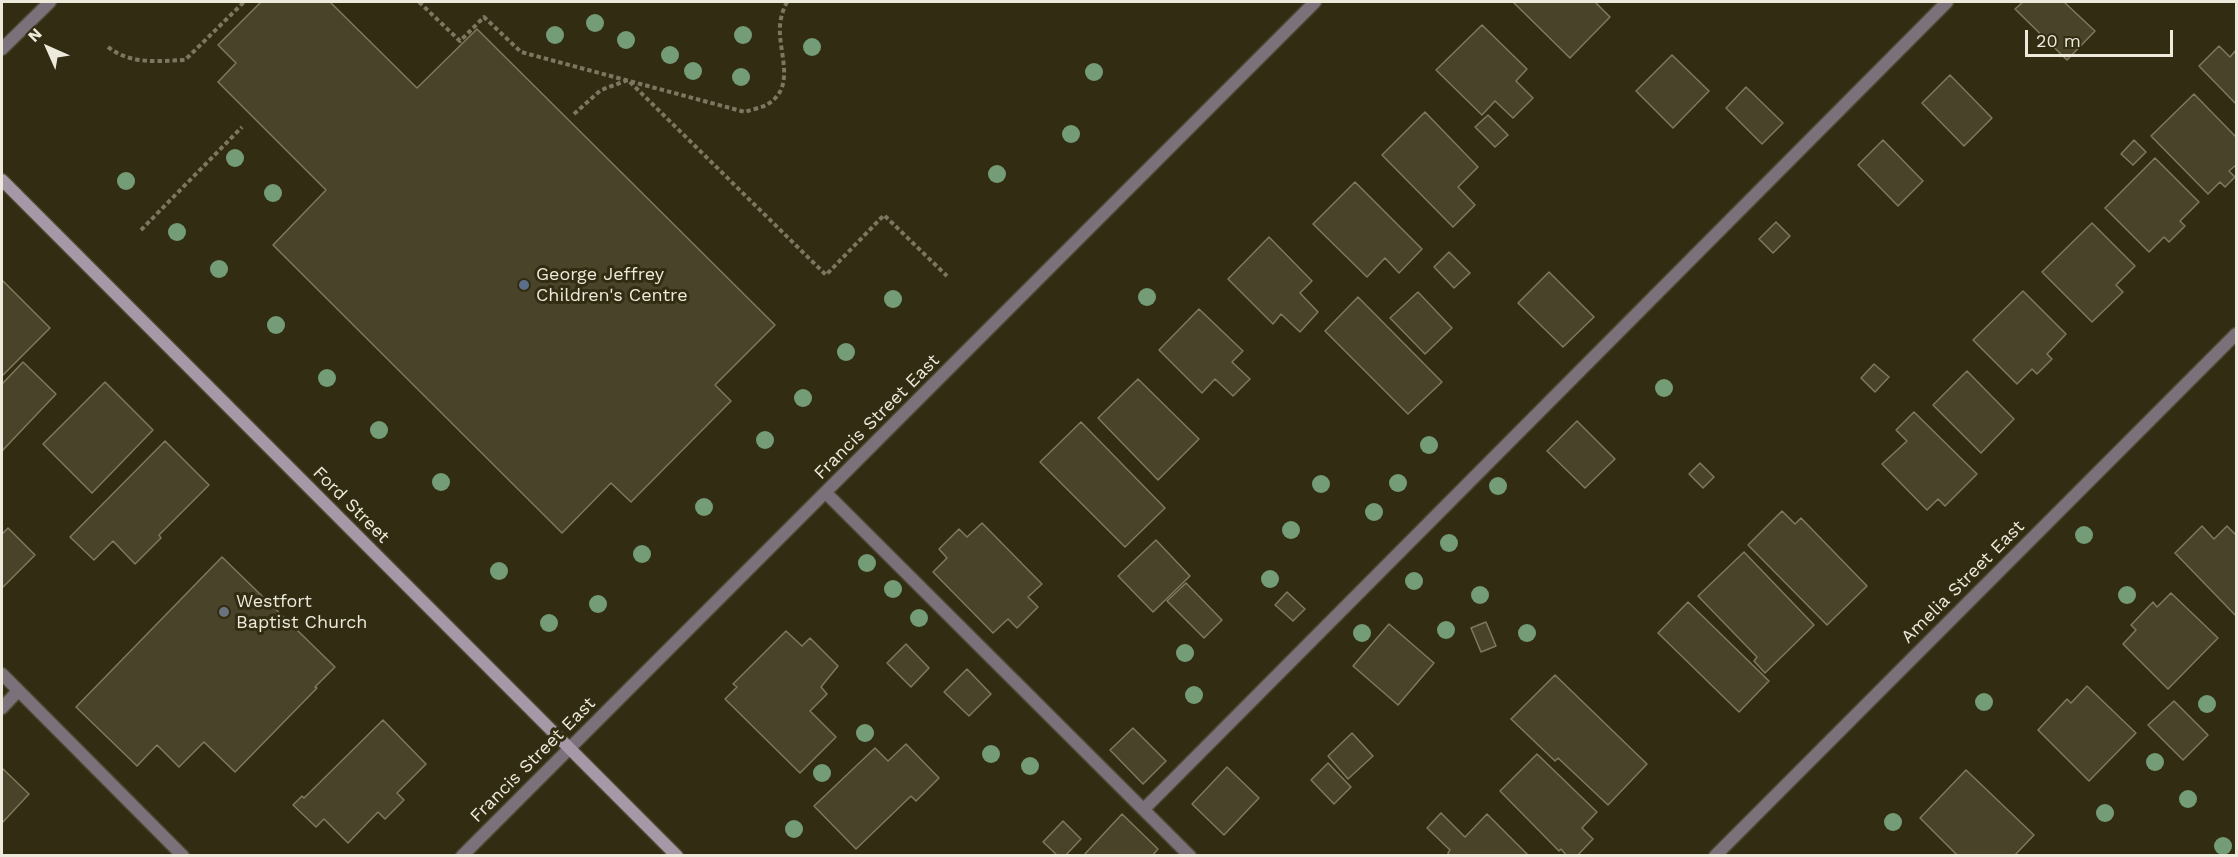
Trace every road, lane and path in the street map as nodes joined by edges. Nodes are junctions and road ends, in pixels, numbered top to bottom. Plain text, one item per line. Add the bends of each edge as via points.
1 (50, 2) edge
2 (244, 2) edge
3 (419, 2) edge
4 (787, 2) edge
5 (1315, 2) edge
6 (1947, 2) edge
7 (108, 47) dead end
8 (2, 49) edge
9 (628, 80) junction
10 (574, 114) dead end
11 (242, 127) dead end
12 (2, 180) edge
13 (141, 230) dead end
14 (947, 276) dead end
15 (2236, 334) edge
16 (826, 493) junction
17 (2, 674) edge
18 (18, 691) junction
19 (2, 708) edge
20 (570, 748) junction
21 (1144, 809) junction
22 (183, 855) edge
23 (462, 855) edge
24 (677, 855) edge
25 (1190, 855) edge
26 (1715, 855) edge

1 - 8 street
2 - 7 path via 185,60 134,60
3 - 9 path via 460,41 484,17 521,52
4 - 9 path via 780,32 785,69 782,89 768,104 745,112
5 - 16 street, Francis Street East
6 - 21 street
9 - 10 path via 601,90
9 - 14 path via 826,276 884,215
11 - 13 path
12 - 20 main road, Ford Street
15 - 26 street, Amelia Street East
16 - 20 street, Francis Street East
16 - 21 street
17 - 18 street
18 - 19 street
18 - 22 street
20 - 23 street, Francis Street East
20 - 24 main road, Ford Street
21 - 25 street

